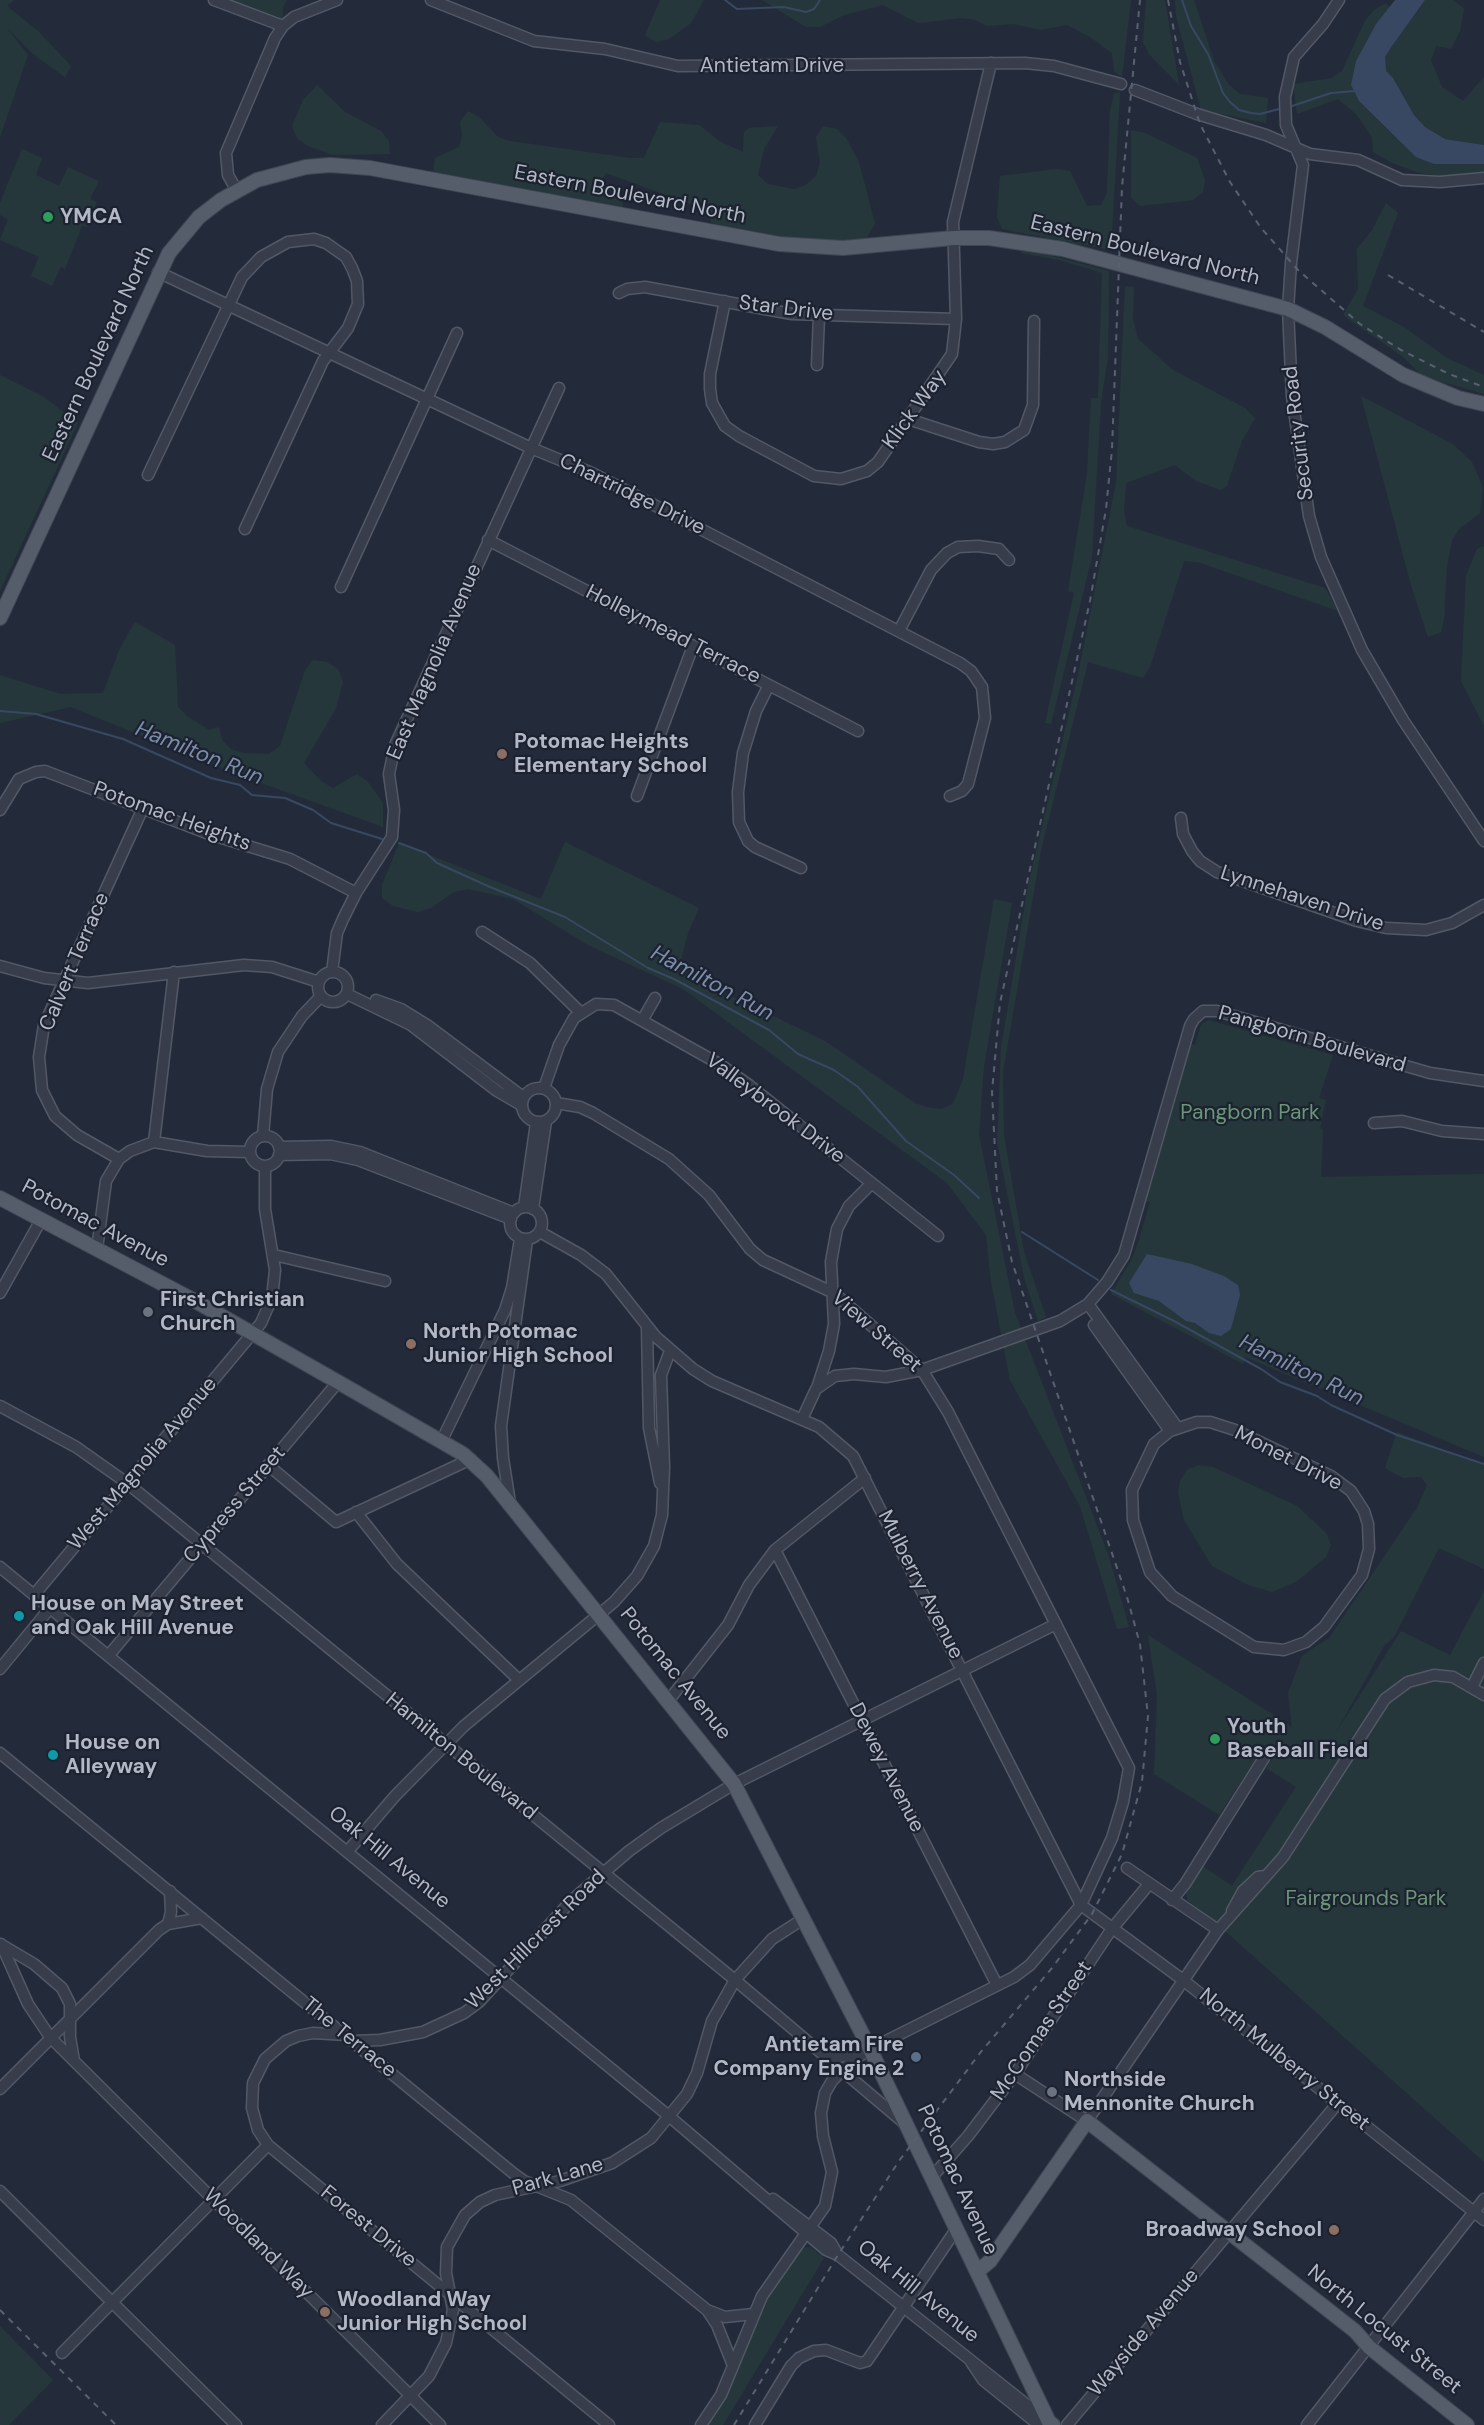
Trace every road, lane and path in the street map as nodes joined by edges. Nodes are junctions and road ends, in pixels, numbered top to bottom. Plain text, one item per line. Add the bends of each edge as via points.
1 (214, 0) edge
2 (337, 0) edge
3 (431, 0) edge
4 (1339, 0) edge
5 (283, 26) junction
6 (991, 63) junction
7 (1121, 84) dead end
8 (1135, 90) dead end
9 (1297, 150) junction
10 (1484, 178) edge
11 (237, 191) junction
12 (953, 238) junction
13 (158, 272) junction
14 (619, 293) dead end
15 (725, 302) junction
16 (226, 305) junction
17 (1288, 309) junction
18 (819, 316) junction
19 (956, 319) junction
20 (1034, 321) dead end
21 (457, 333) dead end
22 (329, 352) junction
23 (817, 365) dead end
24 (559, 388) dead end
25 (428, 398) junction
26 (1484, 404) edge
27 (908, 419) junction
28 (531, 448) junction
29 (148, 475) dead end
30 (245, 529) dead end
31 (488, 540) junction
32 (1010, 560) dead end
33 (341, 587) dead end
34 (0, 618) edge
35 (899, 631) junction
36 (693, 646) junction
37 (769, 685) junction
38 (858, 731) dead end
39 (637, 796) dead end
40 (950, 796) dead end
41 (143, 808) junction
42 (0, 810) edge
43 (1181, 818) dead end
44 (1484, 841) edge
45 (801, 868) dead end
46 (356, 893) junction
47 (1484, 906) edge
48 (482, 932) dead end
49 (0, 966) edge
50 (174, 972) junction
51 (332, 972) junction
52 (64, 982) junction
53 (319, 982) junction
54 (347, 992) junction
55 (321, 996) junction
56 (655, 998) dead end
57 (580, 1012) junction
58 (643, 1019) junction
59 (1484, 1082) edge
60 (544, 1088) junction
61 (522, 1101) junction
62 (556, 1102) junction
63 (541, 1122) junction
64 (1374, 1123) dead end
65 (1484, 1134) edge
66 (263, 1136) junction
67 (154, 1142) junction
68 (279, 1151) junction
69 (249, 1152) junction
70 (119, 1159) junction
71 (265, 1167) junction
72 (872, 1183) junction
73 (0, 1198) edge
74 (520, 1212) junction
75 (41, 1220) junction
76 (540, 1232) junction
77 (938, 1236) dead end
78 (523, 1239) junction
79 (97, 1248) junction
80 (274, 1255) junction
81 (385, 1281) dead end
82 (0, 1293) edge
83 (834, 1293) junction
84 (1085, 1306) junction
85 (647, 1327) junction
86 (252, 1334) junction
87 (670, 1351) junction
88 (922, 1370) junction
89 (338, 1382) junction
90 (816, 1389) junction
91 (0, 1406) edge
92 (803, 1417) junction
93 (1173, 1429) junction
94 (441, 1442) junction
95 (471, 1459) junction
96 (268, 1465) junction
97 (866, 1478) junction
98 (127, 1483) junction
99 (663, 1495) junction
100 (510, 1503) junction
101 (356, 1512) junction
102 (202, 1544) junction
103 (775, 1550) junction
104 (0, 1567) edge
105 (34, 1595) junction
106 (50, 1608) junction
107 (599, 1614) junction
108 (1056, 1624) junction
109 (109, 1655) junction
110 (1484, 1663) edge
111 (0, 1669) edge
112 (964, 1671) junction
113 (519, 1680) junction
114 (1472, 1687) junction
115 (1484, 1695) edge
116 (669, 1700) junction
117 (862, 1722) junction
118 (446, 1744) junction
119 (0, 1753) edge
120 (1264, 1758) dead end
121 (735, 1784) junction
122 (347, 1852) junction
123 (1127, 1868) dead end
124 (602, 1872) junction
125 (1149, 1884) junction
126 (170, 1891) junction
127 (1172, 1900) junction
128 (1081, 1905) junction
129 (202, 1918) junction
130 (803, 1919) junction
131 (168, 1924) junction
132 (1111, 1930) junction
133 (1218, 1930) junction
134 (1, 1944) edge
135 (501, 1977) junction
136 (735, 1980) junction
137 (1183, 1980) junction
138 (997, 1985) junction
139 (72, 2016) junction
140 (50, 2037) junction
141 (350, 2038) junction
142 (870, 2049) junction
143 (823, 2054) junction
144 (75, 2064) junction
145 (842, 2070) junction
146 (1015, 2074) junction
147 (0, 2089) edge
148 (1338, 2103) junction
149 (670, 2117) junction
150 (1087, 2121) junction
151 (908, 2127) junction
152 (268, 2145) junction
153 (932, 2177) junction
154 (536, 2186) junction
155 (0, 2191) edge
156 (1484, 2199) edge
157 (214, 2200) junction
158 (1474, 2211) junction
159 (1484, 2220) edge
160 (957, 2228) junction
161 (808, 2230) junction
162 (1229, 2232) junction
163 (977, 2272) junction
164 (450, 2294) junction
165 (113, 2303) junction
166 (903, 2306) junction
167 (707, 2310) junction
168 (753, 2314) junction
169 (1370, 2347) junction
170 (62, 2353) dead end
171 (732, 2363) junction
172 (411, 2396) junction
173 (1047, 2424) edge
174 (236, 2425) edge
175 (382, 2425) edge
176 (440, 2425) edge
177 (609, 2425) edge
178 (701, 2425) edge
179 (755, 2425) edge
180 (1067, 2425) edge
181 (1307, 2425) edge
182 (1467, 2425) edge

1 - 5 street
2 - 5 street via 294,17
3 - 6 street, Antietam Drive via 534,41 605,49 678,66
4 - 9 street, Security Road via 1294,57 1285,115
5 - 11 street via 226,153 228,175
6 - 7 street, Antietam Drive via 1040,64
6 - 12 street, Klick Way via 954,213
8 - 9 street via 1266,135
9 - 10 street via 1358,160 1402,180
9 - 17 street, Security Road via 1303,176
11 - 12 main road, Eastern Boulevard North via 282,172 348,166 779,244 843,248
11 - 13 main road, Eastern Boulevard North via 200,217
12 - 17 main road, Eastern Boulevard North via 1022,241 1063,249
12 - 19 street, Klick Way
13 - 16 street, Chartridge Drive
13 - 34 main road, Eastern Boulevard North
14 - 15 street, Star Drive via 645,286
15 - 18 street, Star Drive
15 - 27 street, Klick Way via 710,389 717,414 739,436 814,476 841,479 867,471 878,462
16 - 22 street, Chartridge Drive
16 - 22 street via 246,272 275,247 301,240 326,243 346,257 359,292 355,316
16 - 29 street
17 - 26 main road, Eastern Boulevard North via 1403,375
17 - 44 street, Security Road via 1297,440 1309,516 1321,557 1375,673
18 - 19 street, Star Drive
18 - 23 street
19 - 27 street, Klick Way via 955,344 948,364
20 - 27 street via 1033,405 1024,430 1015,437 999,443 979,442
21 - 25 street
22 - 25 street, Chartridge Drive
22 - 30 street
24 - 28 street, East Magnolia Avenue
25 - 28 street, Chartridge Drive
25 - 33 street
28 - 31 street, East Magnolia Avenue
28 - 35 street, Chartridge Drive via 592,473
31 - 36 street, Holleymead Terrace
31 - 46 street, East Magnolia Avenue via 394,745 389,774 394,810 392,837
32 - 35 street via 999,549 978,546 947,553 931,570
35 - 40 street, Chartridge Drive via 960,663 982,687 985,718 978,754 968,784
36 - 37 street, Holleymead Terrace
36 - 39 street
37 - 38 street, Holleymead Terrace
37 - 45 street via 743,753 739,822 755,847
41 - 42 street, Potomac Heights via 45,771 19,779
41 - 46 street, Potomac Heights via 290,859
41 - 52 street, Calvert Terrace
43 - 47 street, Lynnehaven Drive via 1183,834 1192,851 1217,872 1357,921 1386,928 1426,930 1452,923
46 - 51 street, East Magnolia Avenue via 338,933
48 - 57 street via 530,963
49 - 52 street
50 - 52 street via 112,981
50 - 53 street via 244,965 272,967
50 - 67 street
51 - 53 street
51 - 54 street via 344,977
52 - 70 street, Calvert Terrace via 44,1025 42,1090 63,1125
53 - 55 street
54 - 55 street via 334,1002
54 - 61 street via 411,1025 497,1091
55 - 66 street via 278,1052 267,1089
56 - 58 street
57 - 58 street, Valleybrook Drive via 605,1003
57 - 60 street via 568,1026
58 - 72 street, Valleybrook Drive via 749,1084
59 - 84 street, Pangborn Boulevard via 1430,1073 1217,1011 1203,1011 1191,1026 1124,1255
60 - 61 street via 536,1088
60 - 62 street
61 - 63 street via 525,1116
62 - 63 street via 554,1113
62 - 83 street, View Street via 586,1110 669,1159 709,1196 763,1260
63 - 74 street
64 - 65 street via 1402,1121 1442,1131
66 - 68 street via 276,1141
66 - 69 street via 253,1141
67 - 69 street via 207,1151
67 - 70 street
68 - 71 street via 276,1161
68 - 74 street via 331,1146 360,1152
69 - 71 street via 254,1162
70 - 79 street via 106,1181
71 - 80 street via 265,1209
72 - 77 street, Valleybrook Drive
72 - 83 street via 849,1206 837,1229 831,1262
73 - 75 main road, Potomac Avenue
74 - 76 street via 542,1218
74 - 78 street via 511,1230
75 - 79 main road, Potomac Avenue
75 - 82 street
76 - 78 street
76 - 85 street, Mulberry Avenue via 606,1274
78 - 94 street via 505,1310
78 - 100 street via 501,1426
79 - 86 main road, Potomac Avenue
80 - 81 street
80 - 86 street via 272,1298
83 - 88 street, View Street
83 - 90 street via 830,1346
84 - 88 street, Pangborn Boulevard via 1060,1321
84 - 93 street
85 - 87 street, Mulberry Avenue
85 - 99 street via 649,1428
86 - 89 main road, Potomac Avenue
86 - 98 street, West Magnolia Avenue
87 - 92 street, Mulberry Avenue via 712,1381
87 - 99 street via 662,1375
88 - 90 street, Pangborn Boulevard via 886,1377 835,1376
88 - 108 street, View Street via 948,1412
89 - 94 main road, Potomac Avenue
89 - 96 street, Cypress Street
90 - 92 street
91 - 98 street, Hamilton Boulevard via 76,1447
92 - 97 street, Mulberry Avenue via 841,1444
93 - 93 street, Monet Drive via 1147,1454 1130,1499 1133,1520 1156,1581 1172,1596 1254,1647 1284,1650 1306,1642 1324,1628 1362,1575 1367,1560 1368,1524 1358,1501 1331,1476 1235,1430 1210,1422
94 - 95 main road, Potomac Avenue
95 - 100 main road, Potomac Avenue
95 - 101 street
96 - 101 street via 336,1522
96 - 102 street, Cypress Street
97 - 103 street
97 - 112 street, Mulberry Avenue
98 - 102 street, Hamilton Boulevard
98 - 105 street, West Magnolia Avenue
99 - 107 street via 659,1531 647,1559 626,1591
100 - 107 main road, Potomac Avenue
101 - 113 street via 397,1564
102 - 109 street, Cypress Street
102 - 118 street, Hamilton Boulevard
103 - 116 street via 749,1585 728,1625
103 - 117 street, Dewey Avenue
104 - 105 street, Oak Hill Avenue
105 - 106 street, Oak Hill Avenue
106 - 109 street, Oak Hill Avenue
106 - 111 street
107 - 113 street
107 - 116 main road, Potomac Avenue
108 - 112 street, West Hillcrest Road
108 - 128 street, View Street via 1129,1768 1112,1838
109 - 122 street, Oak Hill Avenue
110 - 114 street
112 - 117 street, West Hillcrest Road
112 - 128 street, Mulberry Avenue
113 - 118 street
114 - 115 street
114 - 133 street via 1453,1677 1426,1676 1391,1692 1268,1875
116 - 121 main road, Potomac Avenue
117 - 121 street, West Hillcrest Road
117 - 138 street, Dewey Avenue
118 - 122 street
118 - 124 street, Hamilton Boulevard
119 - 126 street, The Terrace
120 - 127 street
121 - 124 street, West Hillcrest Road via 661,1828
121 - 130 main road, Potomac Avenue
122 - 135 street, Oak Hill Avenue
123 - 125 street
124 - 135 street, West Hillcrest Road
124 - 136 street, Hamilton Boulevard
125 - 127 street
125 - 132 street, McComas Street
126 - 129 street, The Terrace
126 - 131 street
127 - 133 street
128 - 132 street, North Mulberry Street
128 - 138 street via 1030,1965
129 - 131 street
129 - 141 street, The Terrace
130 - 136 street, Park Lane via 772,1939
130 - 142 main road, Potomac Avenue
131 - 139 street
132 - 137 street, North Mulberry Street
132 - 146 street, McComas Street
133 - 137 street
134 - 139 street, Woodland Way via 55,1981 66,1995
134 - 140 street, Woodland Way via 28,2004
135 - 141 street, West Hillcrest Road via 479,2002 443,2025 405,2037
135 - 149 street, Oak Hill Avenue
136 - 143 street, Hamilton Boulevard
136 - 149 street, Park Lane via 712,2021 694,2080
137 - 148 street, North Mulberry Street
137 - 150 street
138 - 142 street
139 - 140 street
139 - 144 street, Woodland Way via 70,2037
140 - 144 street, Woodland Way
140 - 147 street
141 - 152 street, Forest Drive via 313,2033 298,2036 265,2059 253,2083 252,2108 258,2130
141 - 154 street, The Terrace via 513,2173
142 - 143 street via 839,2057
142 - 145 street
142 - 151 main road, Potomac Avenue
143 - 145 street, Hamilton Boulevard
144 - 157 street, Woodland Way
145 - 151 street, Hamilton Boulevard
145 - 161 street via 822,2102 821,2124 832,2183 825,2206
146 - 150 street, North Locust Street
146 - 153 street, McComas Street
148 - 158 street, North Mulberry Street
148 - 162 street, Wayside Avenue
149 - 154 street, Park Lane via 644,2144 621,2158
149 - 161 street, Oak Hill Avenue
150 - 162 main road, North Locust Street
150 - 163 main road via 990,2261
151 - 153 main road, Potomac Avenue
152 - 157 street
152 - 164 street, Forest Drive
153 - 160 main road, Potomac Avenue
154 - 164 street, Park Lane via 480,2202 458,2223 447,2247
154 - 167 street, The Terrace via 558,2193 582,2208
155 - 165 street
156 - 158 street
157 - 165 street
157 - 172 street, Woodland Way
158 - 159 street, North Mulberry Street
158 - 169 street
160 - 163 main road, Potomac Avenue
160 - 166 street
161 - 166 street, Oak Hill Avenue via 826,2250 838,2255
161 - 168 street via 771,2280
162 - 169 main road, North Locust Street
162 - 180 street, Wayside Avenue
163 - 173 main road, Potomac Avenue
164 - 172 street, Park Lane via 453,2310 446,2343 429,2376
164 - 177 street, Forest Drive
165 - 170 street
165 - 174 street
166 - 173 street, Oak Hill Avenue via 971,2362 987,2370
166 - 179 street via 863,2363 826,2350 799,2358
167 - 168 street, The Terrace via 721,2316
167 - 171 street, The Terrace
168 - 171 street
169 - 181 street
169 - 182 main road, North Locust Street
171 - 178 street via 721,2395
172 - 175 street, Park Lane
172 - 176 street, Woodland Way

